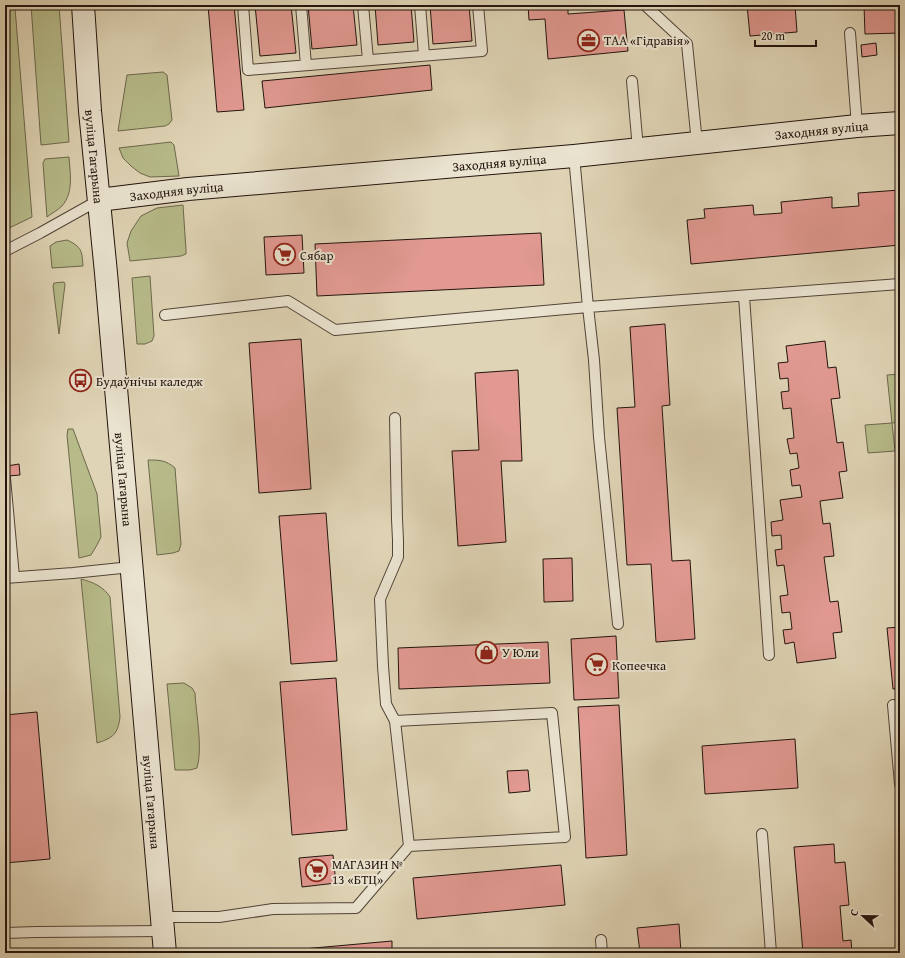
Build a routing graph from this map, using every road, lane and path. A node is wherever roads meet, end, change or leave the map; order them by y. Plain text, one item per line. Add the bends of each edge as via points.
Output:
1 (82, 5) edge
2 (243, 5) edge
3 (301, 5) edge
4 (363, 5) edge
5 (420, 5) edge
6 (478, 5) edge
7 (645, 5) edge
8 (850, 33) dead end
9 (424, 56) junction
10 (368, 60) junction
11 (306, 65) junction
12 (632, 81) dead end
13 (900, 123) edge
14 (856, 126) junction
15 (697, 143) junction
16 (638, 149) junction
17 (574, 156) junction
18 (99, 200) junction
19 (5, 251) edge
20 (900, 284) edge
21 (744, 296) junction
22 (588, 308) junction
23 (165, 315) dead end
24 (395, 418) dead end
25 (5, 478) edge
26 (131, 567) junction
27 (9, 577) edge
28 (618, 624) dead end
29 (768, 655) dead end
30 (893, 705) dead end
31 (395, 721) junction
32 (900, 784) edge
33 (762, 834) dead end
34 (409, 846) junction
35 (163, 924) junction
36 (5, 933) edge
37 (601, 940) dead end
38 (166, 953) edge
39 (602, 953) edge
40 (771, 953) edge

1 - 18 main road, вуліца Гагарына
2 - 11 lane via 248,70
3 - 11 lane
4 - 10 lane
5 - 9 lane
6 - 9 lane via 482,50
7 - 15 lane via 687,44
8 - 14 lane
9 - 10 lane
10 - 11 lane
12 - 16 lane
13 - 14 main road, Заходняя вуліца
14 - 15 main road, Заходняя вуліца
15 - 16 main road, Заходняя вуліца
16 - 17 main road, Заходняя вуліца
17 - 18 main road, Заходняя вуліца via 188,189
17 - 22 lane
18 - 19 lane
18 - 26 main road, вуліца Гагарына
20 - 21 lane
21 - 22 lane
21 - 29 lane
22 - 23 lane via 335,330 288,301
22 - 28 lane
24 - 31 lane via 398,557 380,599 386,704
25 - 27 lane
26 - 27 lane
26 - 35 main road, вуліца Гагарына
30 - 32 lane
31 - 34 lane
31 - 34 lane via 552,713 565,836
33 - 40 lane
34 - 35 lane via 356,908 273,909
35 - 36 lane
35 - 38 main road, вуліца Гагарына
37 - 39 lane

